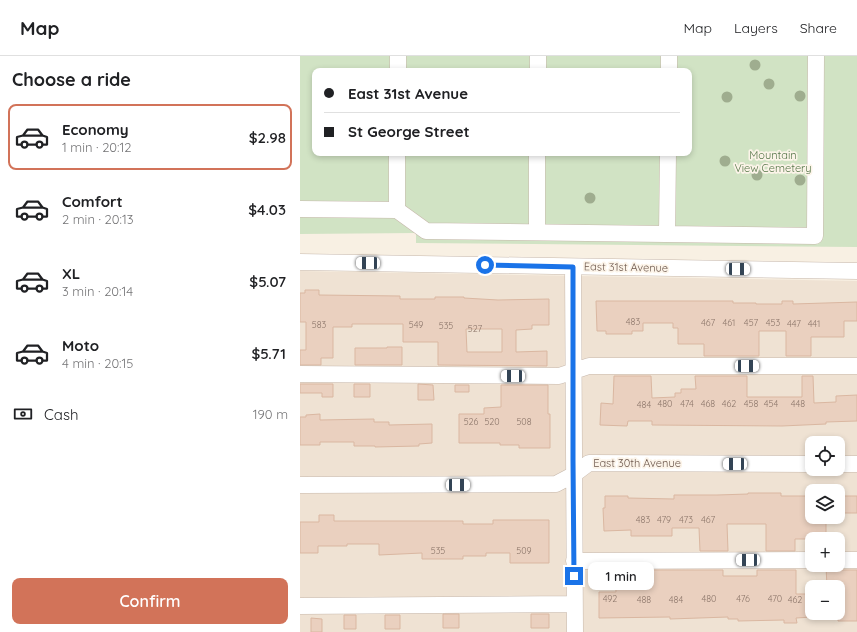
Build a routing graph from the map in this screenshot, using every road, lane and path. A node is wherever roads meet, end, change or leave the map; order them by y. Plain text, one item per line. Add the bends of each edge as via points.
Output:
1 (398, 56) edge
2 (538, 56) edge
3 (669, 56) edge
4 (816, 56) edge
5 (398, 68) edge
6 (538, 68) edge
7 (669, 68) edge
8 (397, 156) edge
9 (537, 156) edge
10 (668, 156) edge
11 (300, 209) edge
12 (397, 210) junction
13 (537, 232) junction
14 (667, 234) junction
15 (300, 262) edge
16 (573, 267) junction
17 (857, 271) edge
18 (857, 366) edge
19 (573, 371) junction
20 (300, 374) edge
21 (805, 464) edge
22 (845, 464) edge
23 (857, 464) edge
24 (573, 475) junction
25 (300, 486) edge
26 (805, 560) edge
27 (845, 560) edge
28 (857, 560) edge
29 (574, 561) junction
30 (574, 604) junction
31 (300, 606) edge
32 (574, 632) edge

1 - 5 street
2 - 6 street
3 - 7 street
4 - 14 street via 815,236
8 - 12 street
9 - 13 street
10 - 14 street
11 - 12 street
12 - 13 street via 426,231
13 - 14 street
15 - 16 street, East 31st Avenue
16 - 17 street, East 31st Avenue
16 - 19 street
18 - 19 street via 589,366
19 - 20 street via 559,376
19 - 24 street
21 - 24 street, East 30th Avenue via 589,463
22 - 23 street
24 - 25 street, East 30th Avenue via 556,484
24 - 29 street
26 - 29 street
27 - 28 street
29 - 30 street
30 - 31 street
30 - 32 street

